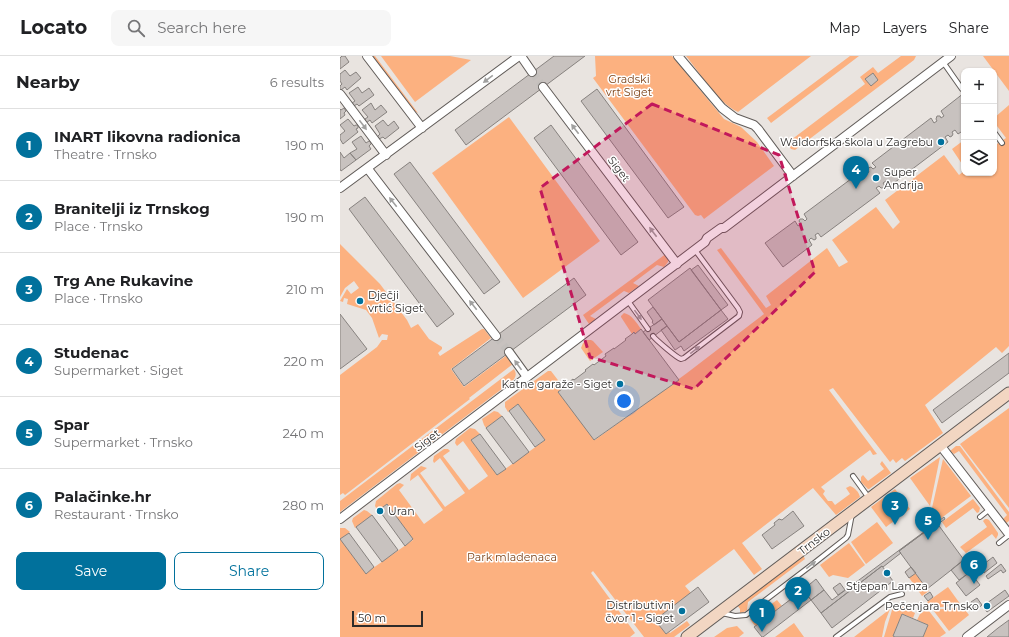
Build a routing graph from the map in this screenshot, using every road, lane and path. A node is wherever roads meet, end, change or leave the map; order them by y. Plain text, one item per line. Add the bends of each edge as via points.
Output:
1 (367, 56) edge
2 (520, 56) edge
3 (678, 56) edge
4 (951, 56) edge
5 (943, 62) junction
6 (532, 72) tunnel mouth
7 (543, 87) tunnel mouth
8 (961, 88) edge
9 (340, 94) edge
10 (422, 128) junction
11 (997, 136) edge
12 (1002, 143) dead end
13 (386, 155) junction
14 (368, 168) junction
15 (793, 176) junction
16 (341, 186) edge
17 (695, 250) junction
18 (677, 264) junction
19 (628, 301) junction
20 (648, 329) dead end
21 (496, 336) tunnel mouth
22 (653, 336) dead end
23 (509, 352) tunnel mouth
24 (527, 377) junction
25 (1009, 392) edge
26 (940, 445) junction
27 (852, 476) dead end
28 (869, 498) junction
29 (990, 509) junction
30 (853, 511) junction
31 (980, 517) dead end
32 (340, 519) edge
33 (1009, 535) edge
34 (999, 543) dead end
35 (902, 594) dead end
36 (1009, 605) edge
37 (720, 612) junction
38 (687, 637) edge
39 (836, 637) edge
40 (967, 637) edge

1 - 10 street
2 - 6 street
2 -> 10 street
3 - 15 street via 722,108 735,118 758,129
4 - 5 street, Siget
5 - 8 lane
5 - 15 street, Siget
18 -> 7 street, Siget
9 -> 13 street
10 - 13 street
11 - 12 lane
13 - 14 street
14 - 16 street
21 -> 14 street
15 - 17 street, Siget via 724,228 706,238
17 - 18 street, Siget
22 -> 17 lane via 681,359 739,316 738,308
18 - 19 street, Siget
19 -> 20 lane
19 - 24 street, Siget
24 -> 23 street
24 - 32 street, Siget
25 - 26 street, Trnsko
26 - 28 street, Trnsko
26 - 29 street
27 - 28 lane
28 - 30 street, Trnsko
29 - 31 lane
29 - 33 street
30 - 37 street, Trnsko
37 -> 30 lane via 735,616 746,615 848,535
33 - 34 lane
35 - 39 lane via 890,597
36 - 40 street
37 - 38 street, Trnsko

